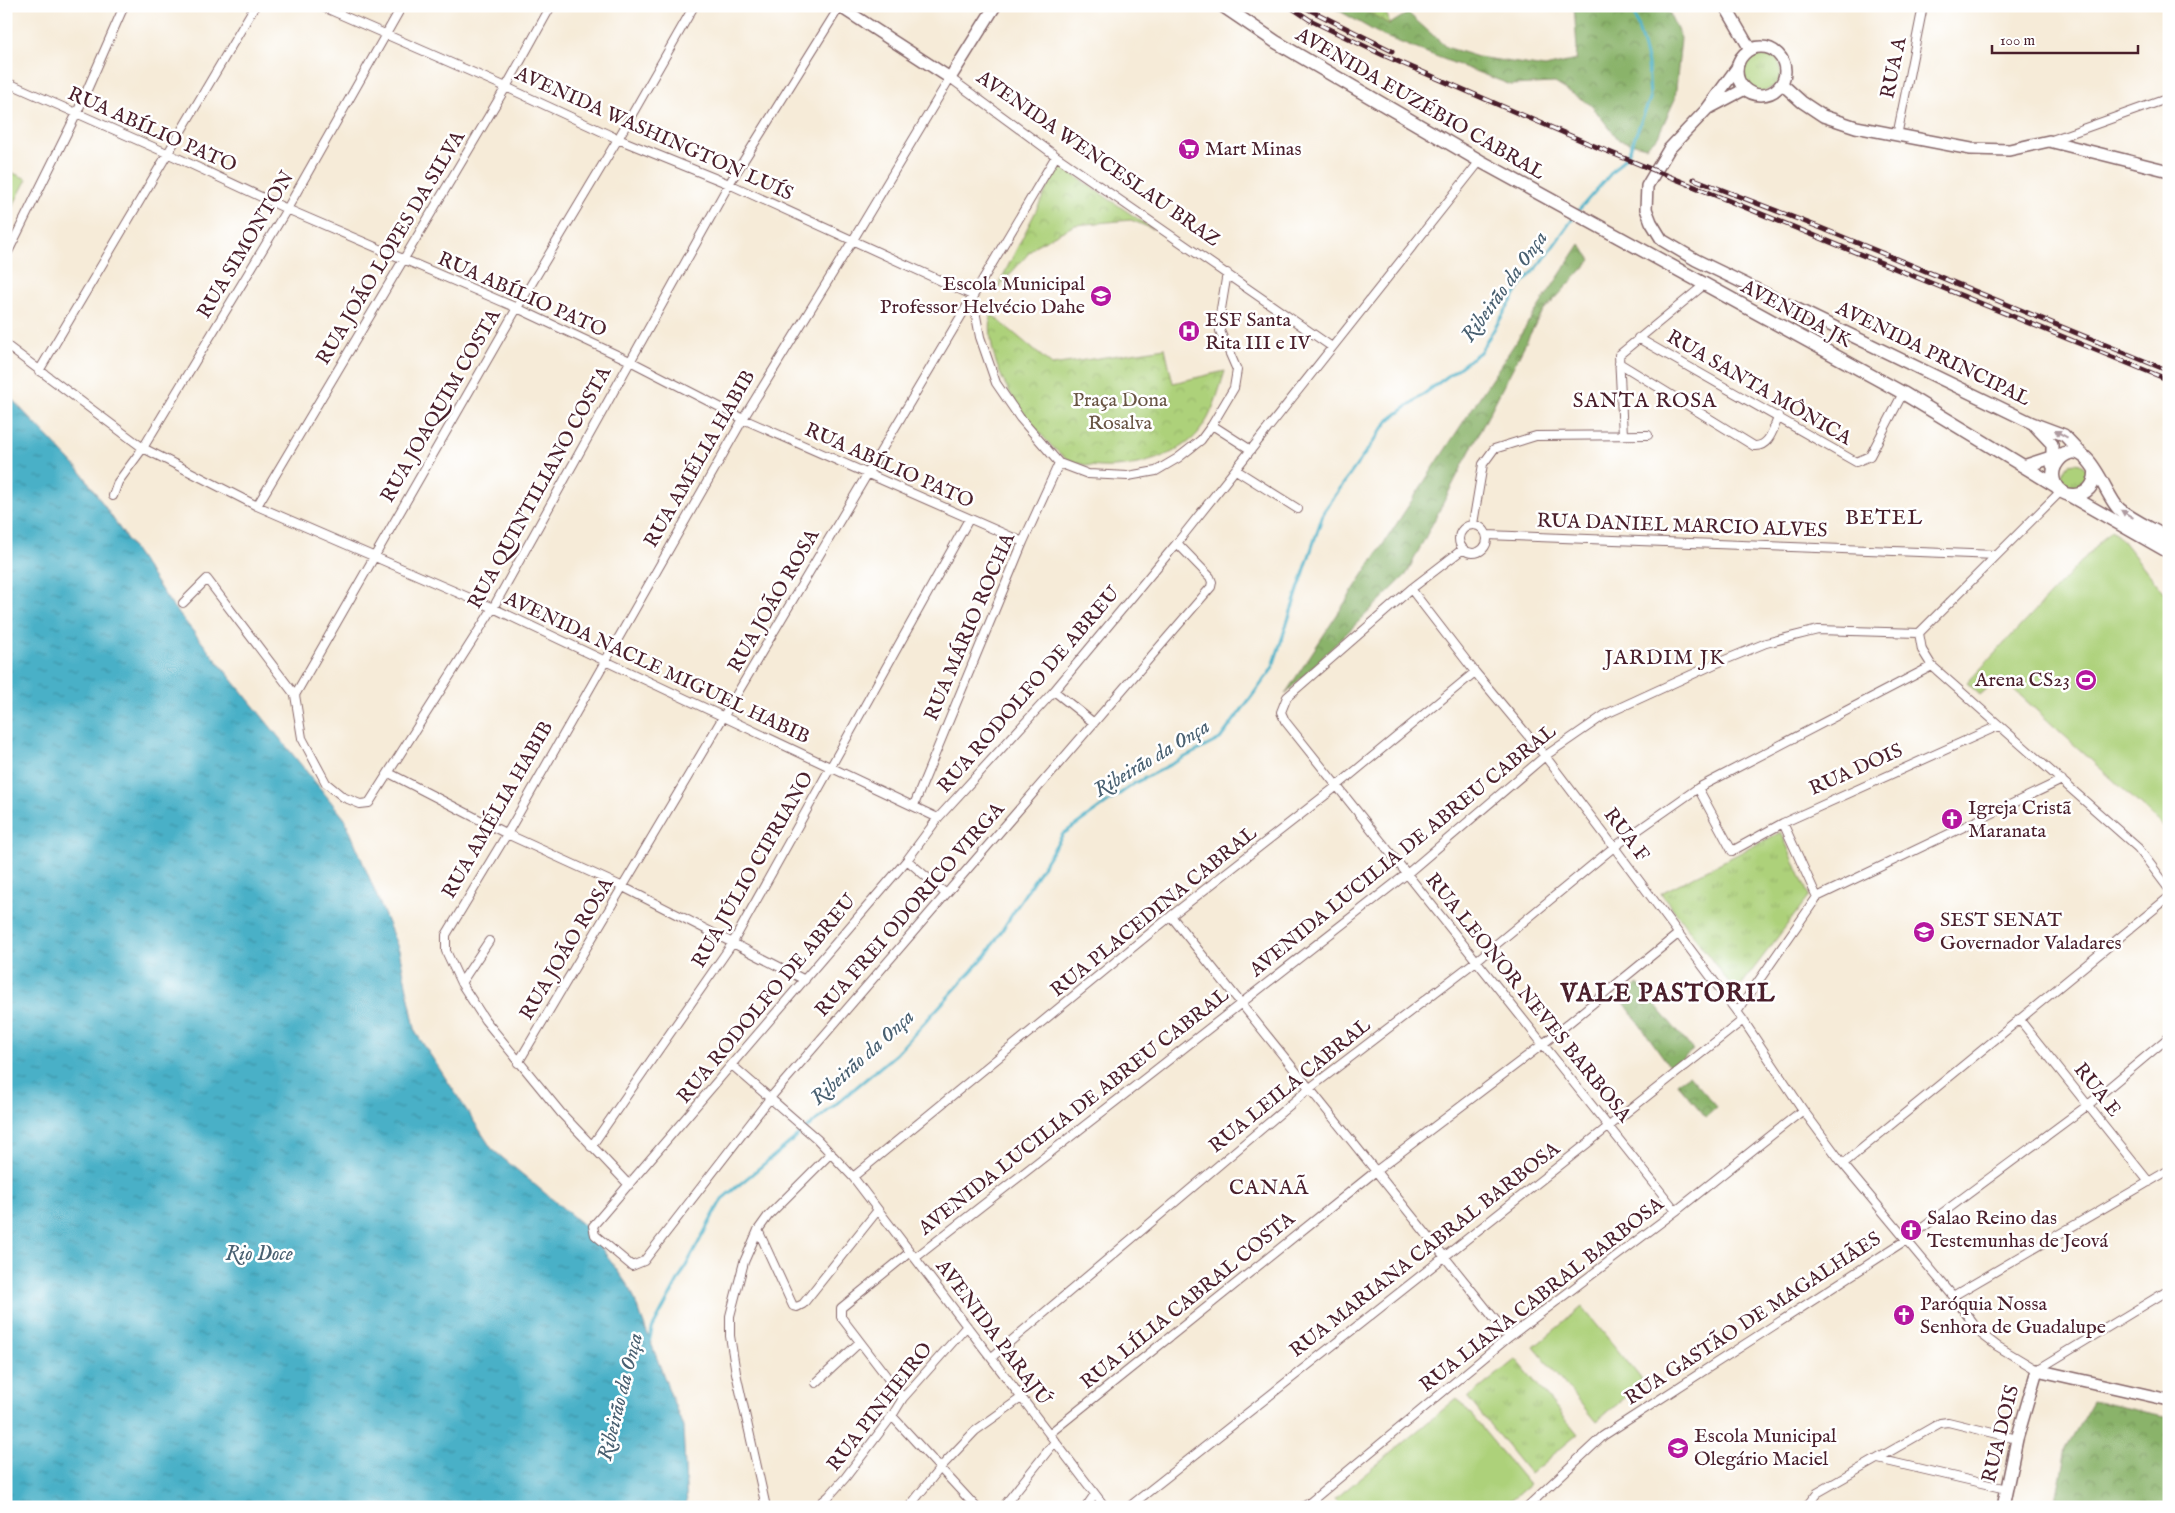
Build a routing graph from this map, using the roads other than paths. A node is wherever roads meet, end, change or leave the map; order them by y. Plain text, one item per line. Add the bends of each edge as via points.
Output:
1 (124, 6) edge
2 (254, 6) edge
3 (321, 6) edge
4 (402, 6) edge
5 (551, 6) edge
6 (694, 6) edge
7 (840, 6) edge
8 (995, 6) edge
9 (1223, 6) edge
10 (1725, 6) edge
11 (1923, 6) edge
12 (386, 34) junction
13 (1750, 49) junction
14 (1737, 68) junction
15 (950, 78) junction
16 (6, 82) edge
17 (1782, 84) junction
18 (506, 87) junction
19 (1745, 89) junction
20 (2169, 98) edge
21 (1707, 110) junction
22 (76, 115) junction
23 (1897, 136) junction
24 (618, 139) junction
25 (2049, 141) junction
26 (169, 154) junction
27 (1056, 156) junction
28 (1480, 161) junction
29 (2169, 171) edge
30 (730, 184) junction
31 (1548, 199) joint
32 (287, 209) junction
33 (854, 240) junction
34 (6, 256) edge
35 (402, 260) junction
36 (1227, 273) junction
37 (1704, 285) junction
38 (972, 295) junction
39 (516, 308) junction
40 (1638, 338) junction
41 (6, 345) edge
42 (1332, 347) junction
43 (630, 360) junction
44 (1619, 362) junction
45 (39, 371) junction
46 (1903, 393) junction
47 (1779, 416) junction
48 (743, 418) junction
49 (2032, 423) junction
50 (1212, 426) junction
51 (1623, 435) junction
52 (1648, 435) dead end
53 (143, 448) junction
54 (1251, 450) junction
55 (2077, 455) junction
56 (2053, 456) junction
57 (1059, 463) junction
58 (2025, 466) junction
59 (1236, 470) junction
60 (2095, 470) junction
61 (2053, 472) junction
62 (867, 475) junction
63 (2062, 491) junction
64 (113, 496) dead end
65 (258, 506) junction
66 (1298, 510) dead end
67 (969, 519) junction
68 (1473, 524) junction
69 (1487, 534) junction
70 (2169, 539) edge
71 (1022, 542) junction
72 (1177, 543) junction
73 (1463, 549) junction
74 (2169, 552) edge
75 (1996, 555) junction
76 (374, 557) junction
77 (1411, 589) junction
78 (183, 603) dead end
79 (492, 608) junction
80 (1919, 634) junction
81 (606, 661) junction
82 (1932, 666) junction
83 (1475, 672) junction
84 (1054, 691) junction
85 (295, 694) junction
86 (725, 717) junction
87 (1094, 723) junction
88 (1998, 726) junction
89 (1545, 756) junction
90 (831, 769) junction
91 (390, 773) junction
92 (2062, 780) junction
93 (1337, 786) junction
94 (1698, 788) junction
95 (914, 805) junction
96 (938, 818) junction
97 (1784, 823) junction
98 (507, 834) junction
99 (1614, 847) junction
100 (907, 860) junction
101 (1408, 873) junction
102 (623, 887) junction
103 (2169, 889) edge
104 (945, 893) junction
105 (1817, 897) junction
106 (2169, 897) edge
107 (1171, 916) junction
108 (1678, 934) junction
109 (489, 942) dead end
110 (732, 944) junction
111 (1476, 961) junction
112 (805, 980) junction
113 (461, 983) junction
114 (1239, 1003) junction
115 (1737, 1012) junction
116 (2019, 1019) junction
117 (1743, 1020) junction
118 (2169, 1037) edge
119 (1543, 1044) junction
120 (518, 1063) junction
121 (732, 1066) junction
122 (1310, 1088) junction
123 (771, 1097) junction
124 (2088, 1105) junction
125 (1803, 1110) junction
126 (1609, 1126) junction
127 (591, 1147) junction
128 (832, 1153) junction
129 (1843, 1164) junction
130 (2169, 1170) edge
131 (1376, 1171) junction
132 (853, 1178) junction
133 (2150, 1182) junction
134 (629, 1185) junction
135 (878, 1210) junction
136 (1676, 1211) junction
137 (593, 1230) joint
138 (758, 1230) junction
139 (1906, 1240) junction
140 (913, 1255) junction
141 (1443, 1256) junction
142 (2169, 1290) edge
143 (1953, 1296) junction
144 (968, 1326) junction
145 (1509, 1337) junction
146 (860, 1342) junction
147 (992, 1357) junction
148 (2037, 1370) junction
149 (816, 1383) dead end
150 (903, 1398) junction
151 (1021, 1398) junction
152 (2169, 1400) edge
153 (892, 1416) junction
154 (1049, 1434) junction
155 (2017, 1439) junction
156 (1054, 1443) junction
157 (1878, 1458) junction
158 (940, 1468) junction
159 (2007, 1489) junction
160 (1095, 1494) junction
161 (1306, 1506) edge
162 (766, 1507) edge
163 (816, 1507) edge
164 (909, 1507) edge
165 (976, 1507) edge
166 (1003, 1507) edge
167 (1086, 1507) edge
168 (1105, 1507) edge
169 (1129, 1507) edge
170 (1527, 1507) edge
171 (1806, 1507) edge
172 (2003, 1507) edge

1 - 22 street
2 - 26 street
3 - 12 street, AVENIDA WASHINGTON LUÍS
4 - 12 street, RUA SIMONTON
5 - 18 street, RUA JOÃO LOPES DA SILVA
6 - 24 street, RUA JOAQUIM COSTA
7 - 15 street, AVENIDA WENCESLAU BRAZ
7 - 30 street, RUA QUINTILIANO COSTA
8 - 15 street, RUA AMÉLIA HABIB
9 - 28 main road, AVENIDA EUZÉBIO CABRAL via 1276,42
10 - 13 street
11 - 23 street, RUA A
12 - 18 street, AVENIDA WASHINGTON LUÍS
12 - 32 street, RUA SIMONTON
13 - 14 street via 1739,60
13 - 17 street via 1765,47 1779,54 1786,69
14 - 19 street via 1740,83
14 - 21 street, AVENIDA PRINCIPAL
15 - 27 street, AVENIDA WENCESLAU BRAZ
15 - 33 street, RUA AMÉLIA HABIB
16 - 22 street, RUA ABÍLIO PATO
17 - 19 street via 1764,96
17 - 23 street via 1823,116
18 - 24 street, AVENIDA WASHINGTON LUÍS
18 - 35 street, RUA JOÃO LOPES DA SILVA
19 - 21 street, AVENIDA PRINCIPAL
20 - 25 street
21 - 49 street, AVENIDA PRINCIPAL via 1669,149 1647,186 1646,208 1650,222 1662,240 1696,260
22 - 26 street, RUA ABÍLIO PATO
22 - 34 street
23 - 25 street via 1971,149 2009,150
24 - 30 street, AVENIDA WASHINGTON LUÍS
24 - 39 street, RUA JOAQUIM COSTA
25 - 29 street
26 - 32 street, RUA ABÍLIO PATO
26 - 45 street
27 - 36 street, AVENIDA WENCESLAU BRAZ
27 - 38 street, RUA JOÃO ROSA
28 - 31 main road, AVENIDA EUZÉBIO CABRAL
28 - 42 street, RUA RODOLFO DE ABREU
30 - 33 street, AVENIDA WASHINGTON LUÍS
30 - 43 street, RUA QUINTILIANO COSTA
31 - 37 main road, AVENIDA JK
32 - 35 street, RUA ABÍLIO PATO
32 - 53 street, RUA SIMONTON
33 - 38 street, AVENIDA WASHINGTON LUÍS
33 - 48 street, RUA AMÉLIA HABIB
35 - 39 street, RUA ABÍLIO PATO
35 - 65 street, RUA JOÃO LOPES DA SILVA
36 - 42 street, AVENIDA WENCESLAU BRAZ
36 - 50 street via 1220,331 1237,370 1234,388
37 - 40 street
37 - 46 main road, AVENIDA JK
38 - 57 street via 980,337 996,383 1020,418
38 - 62 street, RUA JOÃO ROSA
39 - 43 street, RUA ABÍLIO PATO
39 - 76 street, RUA JOAQUIM COSTA
40 - 44 street via 1619,355
40 - 47 street, RUA SANTA MÔNICA
41 - 45 street, AVENIDA NACLE MIGUEL HABIB
42 - 54 street, RUA RODOLFO DE ABREU
43 - 48 street, RUA ABÍLIO PATO
43 - 79 street, RUA QUINTILIANO COSTA
44 - 47 street via 1754,446 1766,442
44 - 51 street
45 - 53 street, AVENIDA NACLE MIGUEL HABIB
46 - 47 street, RUA SANTA MÔNICA via 1870,456 1856,462
46 - 58 main road, AVENIDA JK
48 - 62 street, RUA ABÍLIO PATO
48 - 81 street, RUA AMÉLIA HABIB
55 -> 49 street, AVENIDA PRINCIPAL via 2064,435
49 - 56 street, AVENIDA PRINCIPAL via 2050,441
50 - 54 street
50 - 57 street via 1201,440 1156,471 1128,476 1088,474
51 - 52 street
51 - 68 street via 1536,436 1494,449 1483,464
53 - 64 street, RUA SIMONTON via 118,482
53 - 65 street, AVENIDA NACLE MIGUEL HABIB
54 - 59 street, RUA RODOLFO DE ABREU
55 - 56 main road via 2061,453
55 - 60 main road via 2092,464
55 - 61 main road via 2059,460
56 - 58 main road
56 - 61 street, AVENIDA PRINCIPAL
57 - 71 street, RUA MÁRIO ROCHA
58 - 63 main road, AVENIDA JK
59 - 66 street
59 - 72 street, RUA RODOLFO DE ABREU
60 - 63 main road via 2093,484 2087,491 2079,495
70 -> 60 main road via 2119,509
61 - 63 main road
62 - 67 street, RUA ABÍLIO PATO
62 - 86 street, RUA JOÃO ROSA
63 - 74 main road, AVENIDA JK
63 - 75 street
65 - 76 street, AVENIDA NACLE MIGUEL HABIB
67 - 71 street, RUA ABÍLIO PATO
67 - 90 street, RUA JÚLIO CIPRIANO
68 - 69 street via 1482,527
68 - 73 street via 1464,527 1459,535
69 - 73 street via 1481,551 1471,553
69 - 75 street, RUA DANIEL MARCIO ALVES
71 - 95 street, RUA MÁRIO ROCHA
72 - 84 street, RUA RODOLFO DE ABREU
72 - 87 street, RUA FREI ODORICO VIRGA via 1212,582 1211,587
73 - 77 street
75 - 80 street
76 - 79 street, AVENIDA NACLE MIGUEL HABIB
76 - 85 street, RUA JOAQUIM COSTA
77 - 83 street, RUA F
77 - 93 street, RUA LEONOR NEVES BARBOSA via 1287,697 1283,704 1281,712 1285,722
78 - 85 street via 207,580
79 - 81 street, AVENIDA NACLE MIGUEL HABIB
79 - 91 street, RUA QUINTILIANO COSTA
80 - 82 street via 1922,650
80 - 89 street, AVENIDA LUCILIA DE ABREU CABRAL via 1818,630 1766,643 1606,714
81 - 86 street, AVENIDA NACLE MIGUEL HABIB
81 - 98 street, RUA AMÉLIA HABIB
82 - 88 street
82 - 94 street, RUA LEILA CABRAL
83 - 89 street, RUA F
83 - 93 street, RUA PLACEDINA CABRAL
84 - 87 street
84 - 96 street, RUA RODOLFO DE ABREU
85 - 91 street, RUA QUINTILIANO COSTA via 302,738 326,783 343,798 360,804 369,803
86 - 90 street, AVENIDA NACLE MIGUEL HABIB
86 - 102 street, RUA JOÃO ROSA
87 - 104 street, RUA FREI ODORICO VIRGA
88 - 92 street
88 - 97 street, RUA DOIS
89 - 99 street, RUA F
89 - 101 street, AVENIDA LUCILIA DE ABREU CABRAL
90 - 95 street, AVENIDA NACLE MIGUEL HABIB
90 - 110 street, RUA JÚLIO CIPRIANO
91 - 98 street
92 - 103 street via 2138,848
92 - 105 street
93 - 101 street, RUA LEONOR NEVES BARBOSA
93 - 107 street, RUA PLACEDINA CABRAL
94 - 97 street, RUA DOIS via 1732,851
94 - 99 street, RUA LEILA CABRAL
95 - 96 street, AVENIDA NACLE MIGUEL HABIB
96 - 100 street, RUA RODOLFO DE ABREU
97 - 105 street
98 - 102 street
98 - 113 street, RUA AMÉLIA HABIB via 446,935 446,951
99 - 108 street, RUA F
99 - 111 street, RUA LEILA CABRAL
100 - 104 street
100 - 112 street, RUA RODOLFO DE ABREU
101 - 111 street, RUA LEONOR NEVES BARBOSA
101 - 114 street, AVENIDA LUCILIA DE ABREU CABRAL
102 - 110 street
102 - 120 street, RUA JOÃO ROSA
104 - 123 street, RUA FREI ODORICO VIRGA
105 - 115 street
106 - 116 street
107 - 114 street
107 - 132 street, RUA PLACEDINA CABRAL
108 - 115 street, RUA F
108 - 119 street, RUA LÍLIA CABRAL COSTA
109 - 113 street
110 - 112 street
110 - 127 street, RUA JÚLIO CIPRIANO
111 - 119 street, RUA LEONOR NEVES BARBOSA
111 - 122 street, RUA LEILA CABRAL
112 - 121 street, RUA RODOLFO DE ABREU
113 - 120 street
114 - 122 street
114 - 140 street, AVENIDA LUCILIA DE ABREU CABRAL
115 - 117 street, RUA F
116 - 124 street, RUA E
116 - 129 street
117 - 125 street, RUA F
117 - 126 street, RUA MARIANA CABRAL BARBOSA
118 - 124 street, RUA GASTÃO DE MAGALHÃES
119 - 126 street, RUA LEONOR NEVES BARBOSA
119 - 131 street, RUA LÍLIA CABRAL COSTA
120 - 127 street
121 - 123 street, AVENIDA PARAJÚ
121 - 134 street, RUA RODOLFO DE ABREU
122 - 131 street
122 - 147 street, RUA LEILA CABRAL
123 - 128 street, AVENIDA PARAJÚ
123 - 137 street, RUA FREI ODORICO VIRGA via 644,1262 632,1266
124 - 133 street, RUA E
124 - 139 street, RUA GASTÃO DE MAGALHÃES
125 - 129 street, RUA F
125 - 136 street, RUA LIANA CABRAL BARBOSA
126 - 136 street, RUA LEONOR NEVES BARBOSA
126 - 141 street, RUA MARIANA CABRAL BARBOSA
127 - 134 street
128 - 132 street, AVENIDA PARAJÚ
128 - 138 street
129 - 139 street, RUA F
130 - 133 street
131 - 141 street
131 - 154 street, RUA LÍLIA CABRAL COSTA
132 - 135 street, AVENIDA PARAJÚ
133 - 143 street
134 - 137 street, RUA RODOLFO DE ABREU
135 - 138 street via 803,1304 797,1307 792,1306
135 - 140 street, AVENIDA PARAJÚ
136 - 145 street, RUA LIANA CABRAL BARBOSA
138 - 162 street via 744,1262 730,1316 730,1336
139 - 143 street, RUA F
139 - 170 street, RUA GASTÃO DE MAGALHÃES via 1603,1436
140 - 144 street, AVENIDA PARAJÚ
140 - 146 street, AVENIDA LUCILIA DE ABREU CABRAL via 841,1308 841,1317
141 - 145 street
141 - 169 street, RUA MARIANA CABRAL BARBOSA
142 - 148 street
143 - 148 street, RUA F via 1980,1333
144 - 147 street, AVENIDA PARAJÚ
144 - 150 street, RUA PINHEIRO
145 - 161 street, RUA LIANA CABRAL BARBOSA
146 - 149 street
146 - 150 street
147 - 151 street, AVENIDA PARAJÚ
148 - 152 street
148 - 155 street, RUA DOIS
150 - 153 street, RUA PINHEIRO
151 - 154 street, AVENIDA PARAJÚ
151 - 158 street via 975,1431
153 - 158 street
153 - 163 street, RUA PINHEIRO via 840,1484
154 - 156 street, AVENIDA PARAJÚ
155 - 157 street via 1948,1422 1940,1423
155 - 159 street, RUA DOIS
156 - 160 street, AVENIDA PARAJÚ
156 - 166 street
157 - 159 street
157 - 171 street via 1817,1492
158 - 164 street
158 - 165 street
159 - 172 street, RUA DOIS
160 - 167 street
160 - 168 street, AVENIDA PARAJÚ

